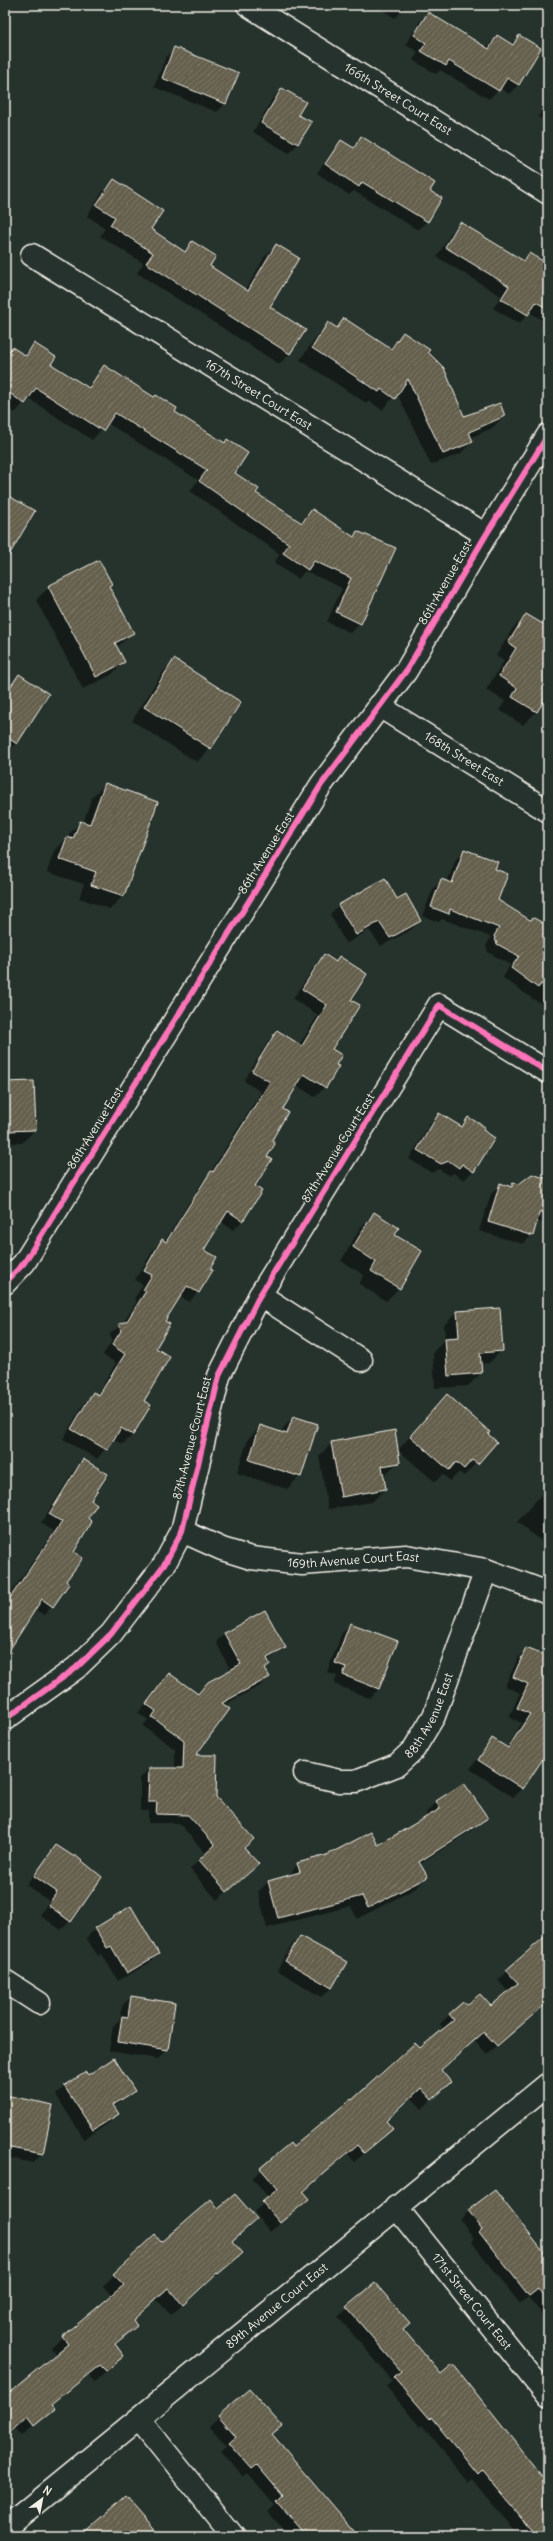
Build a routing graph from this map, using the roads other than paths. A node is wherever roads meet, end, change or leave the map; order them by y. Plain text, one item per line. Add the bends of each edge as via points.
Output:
1 (248, 5) edge
2 (548, 193) edge
3 (32, 255) dead end
4 (548, 435) edge
5 (486, 534) junction
6 (379, 706) junction
7 (548, 812) edge
8 (548, 1072) edge
9 (5, 1283) edge
10 (260, 1295) junction
11 (361, 1360) dead end
12 (182, 1531) junction
13 (486, 1570) junction
14 (548, 1593) edge
15 (5, 1719) edge
16 (305, 1773) dead end
17 (5, 1981) edge
18 (39, 2003) dead end
19 (548, 2084) edge
20 (396, 2207) junction
21 (548, 2397) edge
22 (139, 2418) junction
23 (5, 2528) edge
24 (233, 2536) edge

1 - 2 street, 166th Street Court East
3 - 5 street, 167th Street Court East
4 - 5 street, 86th Avenue East
5 - 6 street, 86th Avenue East via 406,670
6 - 7 street, 168th Street East
6 - 9 street, 86th Avenue East via 321,785 24,1263
8 - 10 street, 87th Avenue Court East via 439,1005
10 - 11 street
10 - 12 street, 87th Avenue Court East via 219,1376
12 - 13 street, 169th Avenue Court East via 222,1549 252,1558 302,1564 406,1556
12 - 15 street, 87th Avenue Court East via 164,1565 111,1634 76,1668
13 - 14 street, 169th Avenue Court East
13 - 16 street, 88th Avenue East via 434,1716 414,1749 397,1765 356,1781 339,1781
17 - 18 street
19 - 20 street, 89th Avenue Court East
20 - 21 street, 171st Street Court East
20 - 22 street, 89th Avenue Court East
22 - 23 street, 89th Avenue Court East
22 - 24 street

